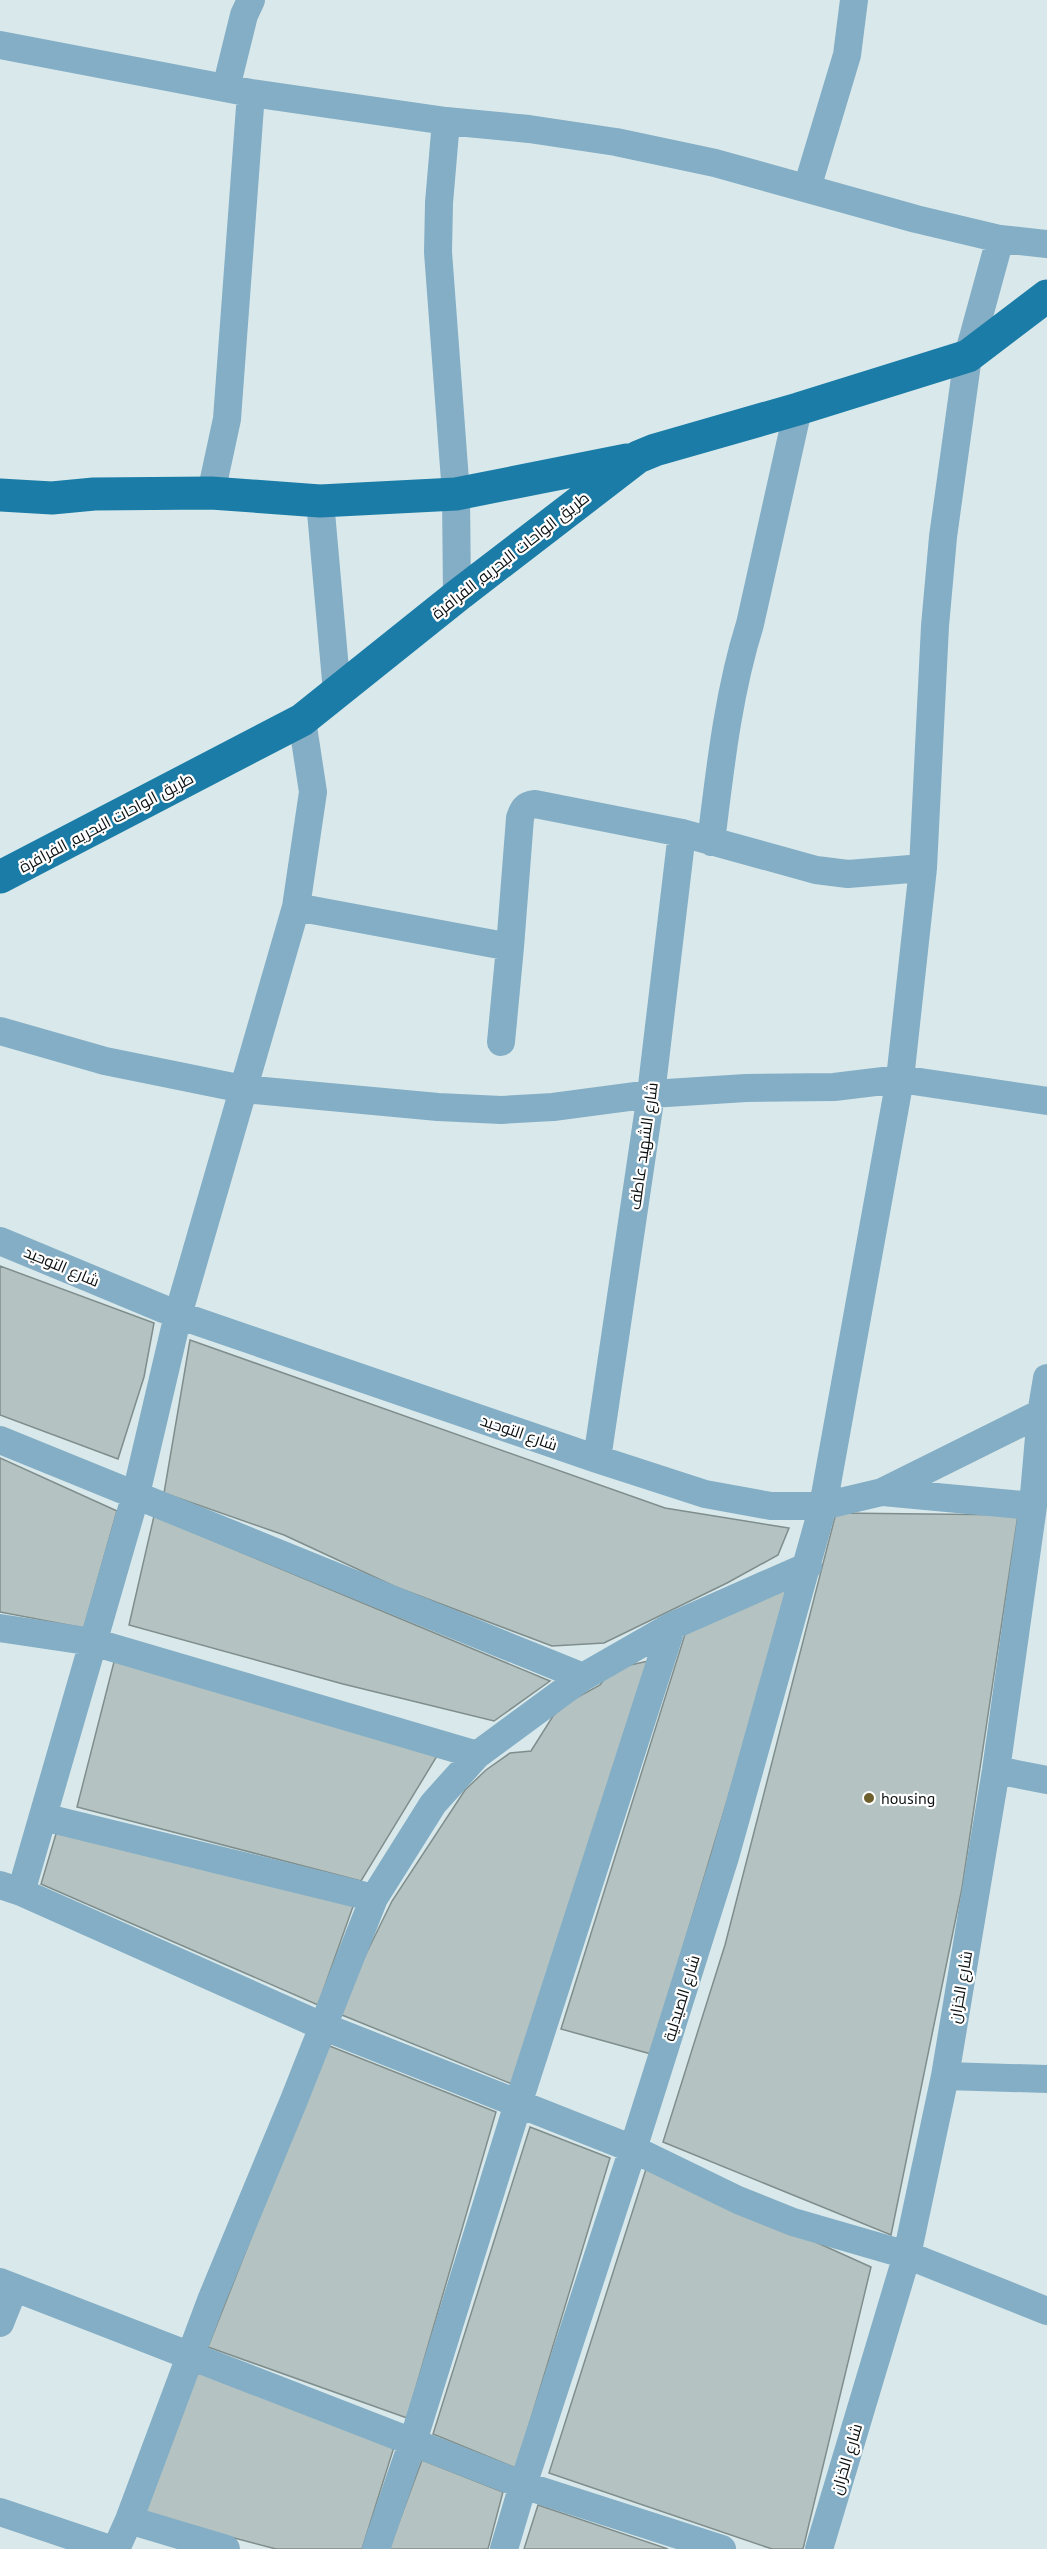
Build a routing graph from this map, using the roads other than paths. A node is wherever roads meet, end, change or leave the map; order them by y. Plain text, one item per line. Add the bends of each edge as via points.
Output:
1 (251, 0) edge
2 (854, 0) edge
3 (0, 45) edge
4 (238, 91) junction
5 (446, 121) junction
6 (807, 188) junction
7 (1000, 239) junction
8 (1047, 244) edge
9 (1047, 296) edge
10 (968, 356) junction
11 (798, 409) junction
12 (638, 458) junction
13 (211, 493) junction
14 (456, 494) junction
15 (0, 495) edge
16 (320, 501) junction
17 (457, 596) junction
18 (337, 692) junction
19 (302, 720) junction
20 (682, 833) junction
21 (711, 842) junction
22 (923, 868) junction
23 (0, 877) edge
24 (296, 907) junction
25 (510, 947) junction
26 (0, 1031) edge
27 (501, 1042) dead end
28 (900, 1079) junction
29 (243, 1089) junction
30 (651, 1094) junction
31 (1047, 1101) edge
32 (0, 1241) edge
33 (178, 1315) junction
34 (1047, 1378) edge
35 (1044, 1412) edge
36 (0, 1440) edge
37 (597, 1459) junction
38 (882, 1492) junction
39 (135, 1494) junction
40 (823, 1506) junction
41 (1033, 1506) junction
42 (808, 1566) junction
43 (672, 1626) junction
44 (0, 1628) edge
45 (93, 1642) junction
46 (583, 1677) junction
47 (477, 1755) junction
48 (996, 1770) junction
49 (1047, 1780) edge
50 (43, 1817) junction
51 (11, 1889) edge
52 (374, 1898) junction
53 (322, 2026) junction
54 (945, 2076) junction
55 (1047, 2079) edge
56 (518, 2104) junction
57 (633, 2149) junction
58 (907, 2255) junction
59 (7, 2285) edge
60 (1047, 2311) edge
61 (0, 2323) edge
62 (189, 2356) junction
63 (413, 2441) junction
64 (523, 2485) junction
65 (0, 2512) edge
66 (129, 2520) junction
67 (110, 2549) edge
68 (116, 2549) edge
69 (226, 2549) edge
70 (376, 2549) edge
71 (504, 2549) edge
72 (722, 2549) edge
73 (819, 2549) edge

1 - 4 street via 244,15
2 - 6 street via 847,55
3 - 4 street
4 - 5 street
4 - 13 street via 227,419
5 - 6 street via 616,142
5 - 14 street via 438,252
6 - 7 street
7 - 8 street
7 - 10 street, شارع الصيدلية
9 - 10 main road, طريق الواحات البحريه, الفرافرة
10 - 11 main road, طريق الواحات البحريه, الفرافرة
10 - 22 street, شارع الصيدلية via 935,626
11 - 12 main road, طريق الواحات البحريه, الفرافرة
11 - 21 street via 740,655
12 - 14 main road
12 - 17 main road, طريق الواحات البحريه, الفرافرة
13 - 15 main road via 52,498
13 - 16 main road
14 - 16 main road
14 - 17 street
16 - 18 street
17 - 18 main road, طريق الواحات البحريه, الفرافرة
18 - 19 main road, طريق الواحات البحريه, الفرافرة
19 - 23 main road, طريق الواحات البحريه, الفرافرة
19 - 24 street via 313,792
20 - 21 street
20 - 25 street via 528,805 520,818
20 - 30 street, شارع الشهيد عاطف
21 - 22 street via 816,870 848,874
22 - 28 street, شارع الصيدلية
24 - 25 street
24 - 29 street
25 - 27 street
26 - 29 street via 105,1062
28 - 30 street via 834,1087
28 - 31 street
28 - 40 street, شارع الصيدلية
29 - 30 street via 501,1110
29 - 33 street
30 - 37 street, شارع الشهيد عاطف
32 - 33 street, شارع التوحيد
33 - 37 street, شارع التوحيد
33 - 39 street
34 - 35 street, شارع الخزان
35 - 38 street, شارع التوحيد
35 - 41 street, شارع الخزان
36 - 39 street
37 - 40 street, شارع التوحيد via 705,1494 771,1506
38 - 40 street, شارع التوحيد
38 - 41 street
39 - 45 street
39 - 46 street
40 - 42 street, شارع الصيدلية
41 - 48 street, شارع الخزان
42 - 43 street
42 - 57 street, شارع الصيدلية via 725,1857
43 - 46 street
43 - 56 street
44 - 45 street
45 - 47 street
45 - 50 street
46 - 47 street
47 - 52 street via 433,1804
48 - 49 street
48 - 54 street, شارع الخزان
50 - 51 street
50 - 52 street
51 - 53 street
52 - 53 street
53 - 56 street
53 - 62 street
54 - 55 street
54 - 58 street, شارع الخزان
56 - 57 street
56 - 63 street
57 - 58 street via 738,2200 794,2222
57 - 64 street, شارع الصيدلية
58 - 60 street
58 - 73 street, شارع الخزان
59 - 61 street
59 - 62 street
62 - 63 street
62 - 66 street
63 - 64 street
63 - 70 street
64 - 71 street, شارع الصيدلية
64 - 72 street
65 - 67 street
66 - 68 street
66 - 69 street

